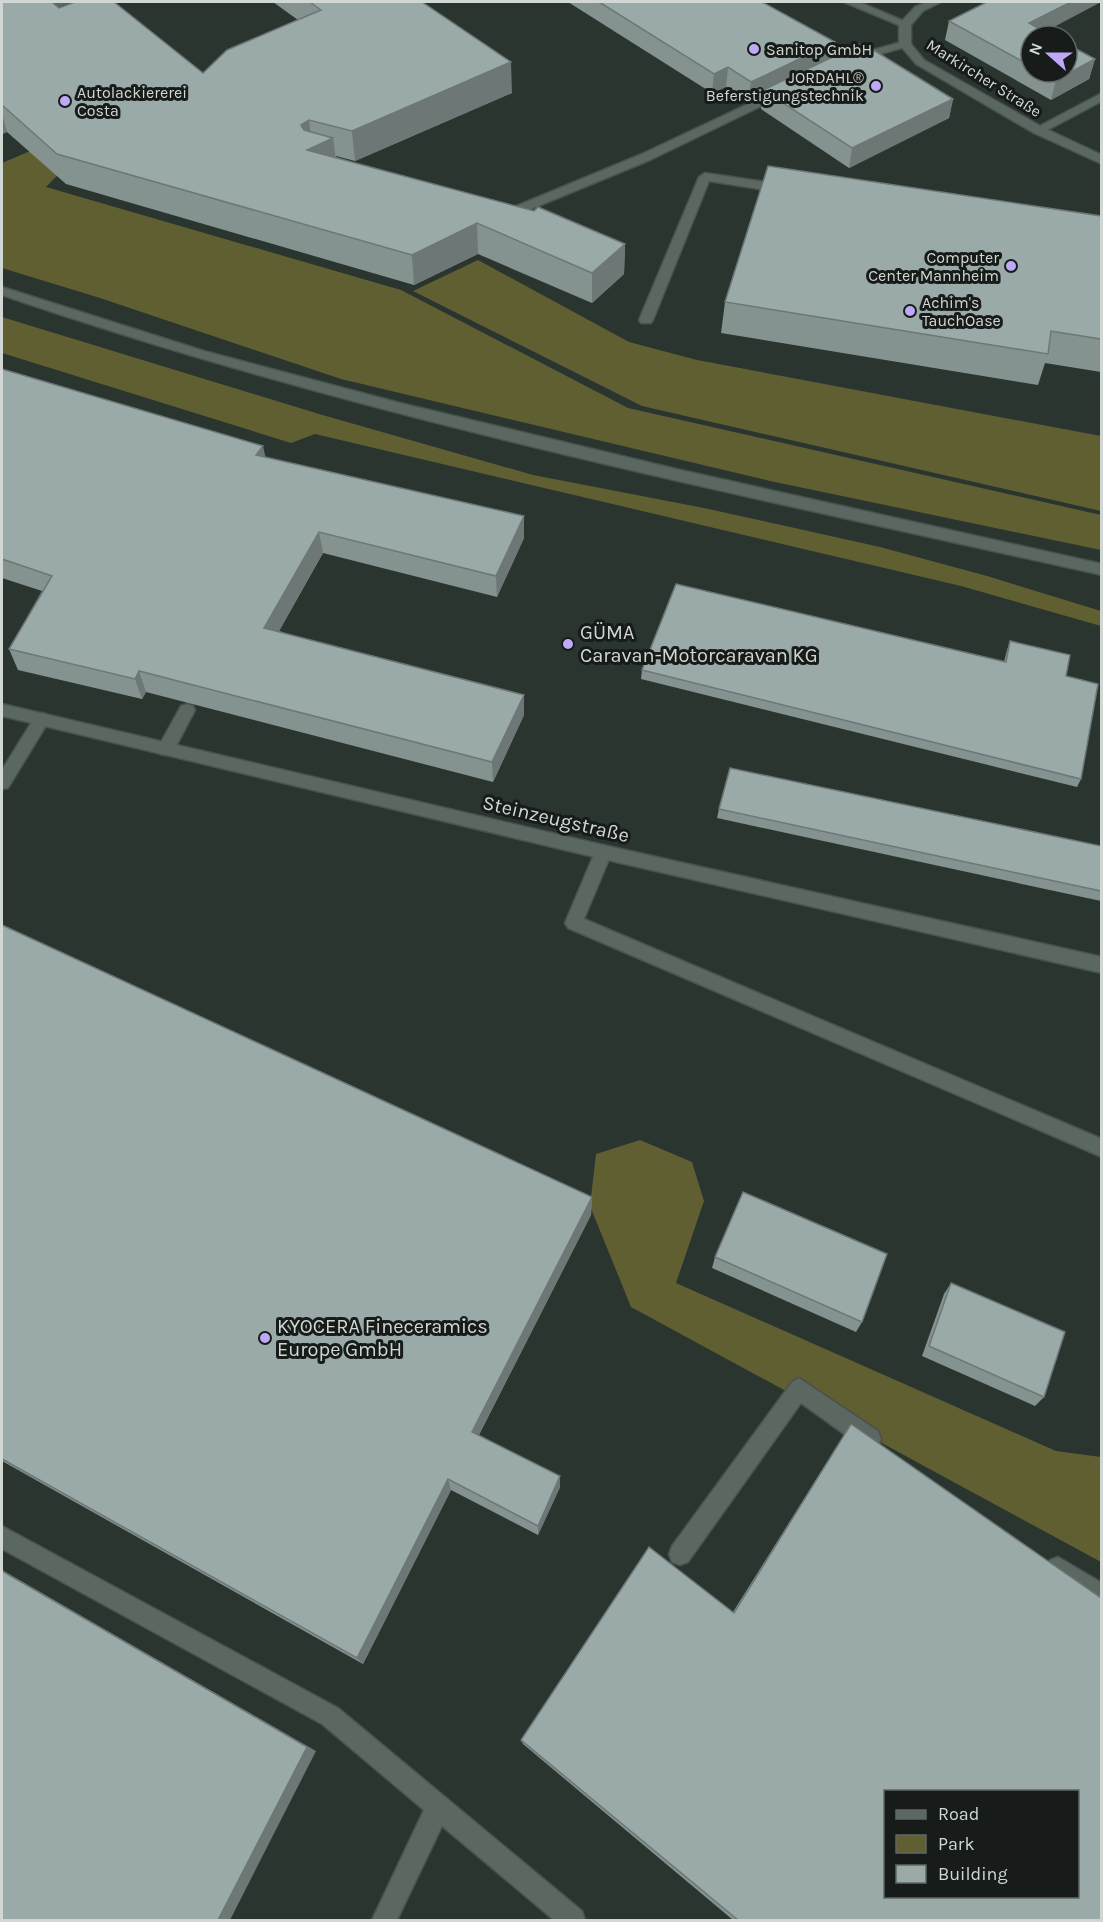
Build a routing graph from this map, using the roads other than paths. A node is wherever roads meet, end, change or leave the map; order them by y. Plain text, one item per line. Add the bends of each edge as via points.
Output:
1 (65, 2) edge
2 (850, 2) edge
3 (935, 2) edge
4 (905, 24) junction
5 (2, 27) edge
6 (905, 44) junction
7 (839, 62) edge
8 (794, 87) edge
9 (1101, 96) edge
10 (1038, 130) junction
11 (1101, 160) edge
12 (798, 191) edge
13 (493, 205) edge
14 (2, 291) edge
15 (646, 320) dead end
16 (1101, 570) edge
17 (2, 710) edge
18 (187, 710) edge
19 (42, 719) junction
20 (166, 749) junction
21 (2, 783) edge
22 (603, 852) junction
23 (1101, 965) edge
24 (1101, 1148) edge
25 (886, 1450) edge
26 (2, 1537) edge
27 (680, 1554) dead end
28 (1042, 1558) edge
29 (1101, 1597) edge
30 (438, 1807) junction
31 (384, 1920) edge
32 (573, 1920) edge

1 - 5 street
2 - 4 street
3 - 4 street, Markircher Straße via 919,9
4 - 6 street, Markircher Straße
6 - 7 street
6 - 10 street, Markircher Straße via 920,62
8 - 13 street via 646,157 515,211
9 - 10 street
10 - 11 street, Markircher Straße
12 - 15 street via 705,177
14 - 16 street via 57,311 355,398 750,493
17 - 19 street, Steinzeugstraße
18 - 20 street
19 - 20 street, Steinzeugstraße
19 - 21 street
20 - 22 street, Steinzeugstraße
22 - 23 street, Steinzeugstraße
22 - 24 street via 574,923
25 - 27 street via 798,1389
26 - 30 street via 330,1716
28 - 29 street
30 - 31 street
30 - 32 street

